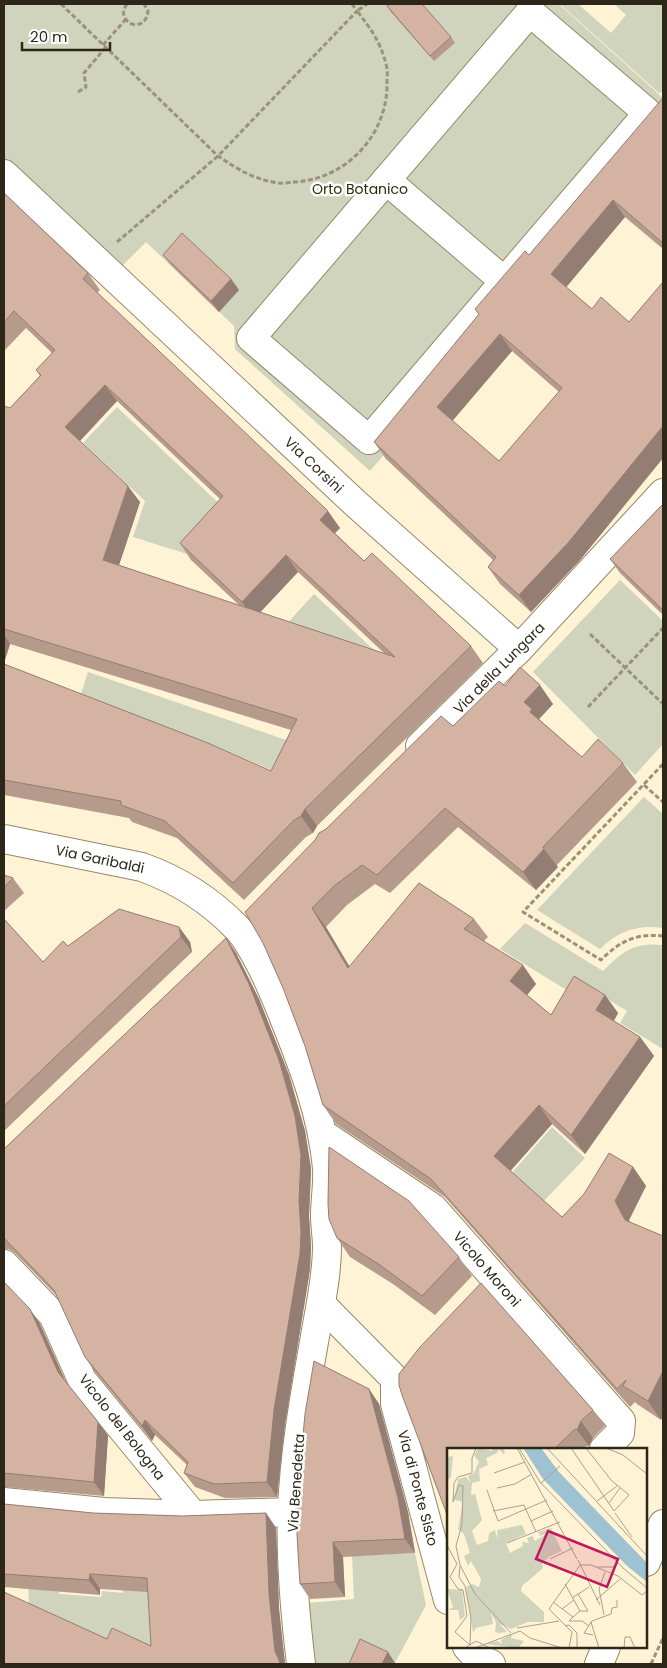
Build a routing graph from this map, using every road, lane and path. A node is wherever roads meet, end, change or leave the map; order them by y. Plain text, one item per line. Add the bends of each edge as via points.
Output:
1 (61, 4) edge
2 (127, 4) edge
3 (144, 4) edge
4 (352, 4) edge
5 (367, 4) edge
6 (357, 11) junction
7 (126, 19) junction
8 (104, 46) junction
9 (78, 92) dead end
10 (218, 156) junction
11 (4, 174) edge
12 (386, 180) junction
13 (114, 276) junction
14 (504, 281) junction
15 (663, 492) edge
16 (663, 628) edge
17 (590, 634) dead end
18 (519, 649) junction
19 (626, 668) junction
20 (663, 704) edge
21 (588, 707) dead end
22 (406, 760) edge
23 (663, 764) edge
24 (644, 785) junction
25 (663, 802) edge
26 (4, 839) edge
27 (258, 909) edge
28 (238, 929) junction
29 (663, 936) edge
30 (217, 950) edge
31 (323, 1134) junction
32 (4, 1264) edge
33 (494, 1276) junction
34 (474, 1297) edge
35 (321, 1304) junction
36 (415, 1358) edge
37 (395, 1391) junction
38 (612, 1441) edge
39 (4, 1502) edge
40 (292, 1512) junction
41 (193, 1515) junction
42 (663, 1524) edge
43 (647, 1560) edge
44 (447, 1596) edge
45 (663, 1638) edge
46 (468, 1648) edge
47 (606, 1648) edge
48 (301, 1664) edge
49 (491, 1664) edge
50 (598, 1664) edge
51 (651, 1664) edge

1 - 8 path
2 - 7 path via 123,11
3 - 7 path via 148,16 143,22 135,25
4 - 6 path
5 - 6 path
6 - 10 path
6 - 10 path via 376,36 387,66 387,97 378,127 360,153 335,172 305,182 274,183 244,174
7 - 8 path
8 - 9 path via 84,73 86,87
8 - 10 path
10 - 13 path via 107,250
11 - 13 street, Via Corsini
12 - 14 street
12 - 14 street via 251,338 368,440
12 - 14 street via 530,12 560,37 648,113
13 - 18 street, Via Corsini via 355,504
15 - 18 street, Via della Lungara
16 - 19 path
17 - 19 path
18 - 22 street, Via della Lungara
19 - 20 path
19 - 21 path
23 - 24 path
24 - 25 path
24 - 29 path via 523,912 601,960 615,946 632,938
26 - 28 street, Via Garibaldi via 127,863 156,872 190,890
27 - 28 street
28 - 30 street
28 - 31 street, Via Garibaldi via 275,996 310,1086
31 - 33 street, Vicolo Moroni via 433,1208
31 - 35 street, Via Benedetta via 327,1170 327,1247
32 - 41 street, Vicolo del Bologna via 53,1315 82,1380
33 - 34 street
33 - 38 street, Vicolo Moroni via 621,1421
35 - 37 street
35 - 40 street, Via Benedetta via 300,1421
36 - 37 street
37 - 44 street, Via di Ponte Sisto
39 - 41 street via 104,1512
40 - 41 street
40 - 48 street, Via Benedetta via 294,1607
42 - 43 street
45 - 51 path
46 - 49 street via 476,1657
47 - 50 street

